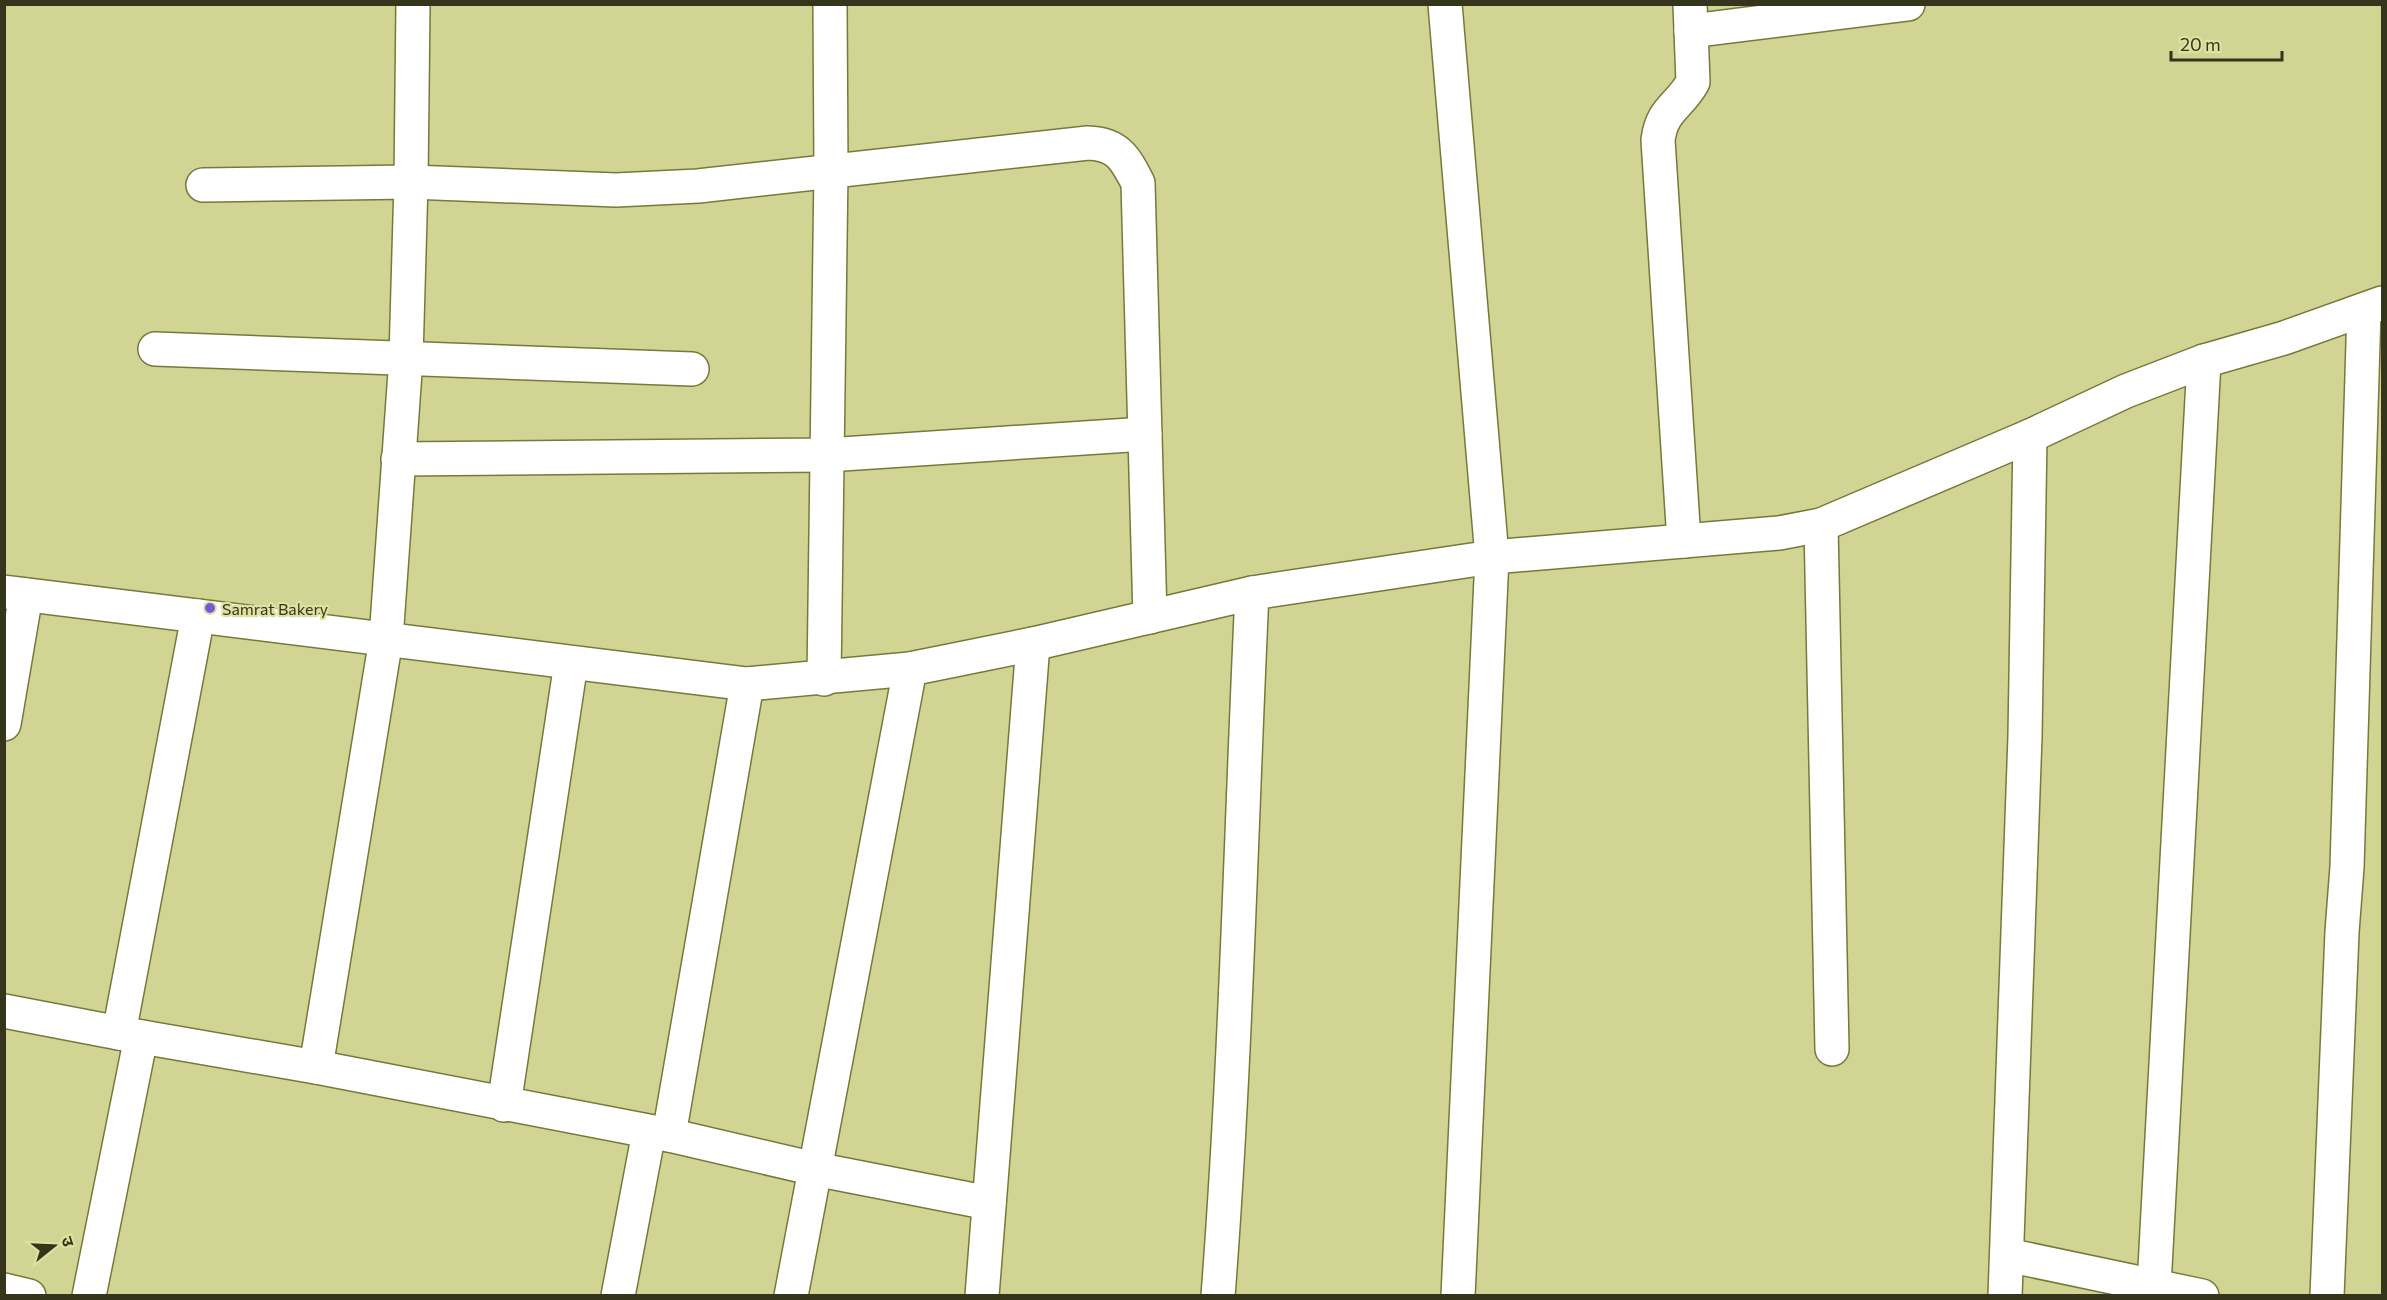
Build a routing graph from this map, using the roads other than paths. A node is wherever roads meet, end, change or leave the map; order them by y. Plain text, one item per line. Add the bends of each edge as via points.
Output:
1 (413, 4) edge
2 (830, 4) edge
3 (1445, 4) edge
4 (1908, 4) edge
5 (1690, 18) edge
6 (831, 170) junction
7 (411, 182) junction
8 (203, 185) dead end
9 (2373, 307) edge
10 (154, 350) dead end
11 (406, 357) junction
12 (2204, 361) junction
13 (692, 369) dead end
14 (1145, 434) junction
15 (2030, 436) junction
16 (827, 455) junction
17 (398, 459) junction
18 (1821, 525) junction
19 (1684, 541) junction
20 (1492, 557) junction
21 (15, 593) edge
22 (1252, 594) junction
23 (198, 616) junction
24 (1150, 617) junction
25 (386, 639) junction
26 (1033, 644) junction
27 (571, 663) junction
28 (910, 669) junction
29 (824, 679) junction
30 (747, 684) junction
31 (4, 724) edge
32 (4, 1011) edge
33 (130, 1035) junction
34 (1832, 1049) dead end
35 (316, 1066) junction
36 (504, 1105) junction
37 (659, 1133) junction
38 (815, 1169) junction
39 (989, 1203) junction
40 (2007, 1255) junction
41 (2154, 1286) junction
42 (4, 1290) edge
43 (29, 1296) edge
44 (90, 1296) edge
45 (618, 1296) edge
46 (791, 1296) edge
47 (982, 1296) edge
48 (1218, 1296) edge
49 (1458, 1296) edge
50 (2005, 1296) edge
51 (2202, 1296) edge
52 (2326, 1296) edge

1 - 7 street
2 - 6 street
3 - 20 street
4 - 5 street
5 - 19 street via 1693,82 1668,111 1659,127 1658,140
6 - 7 street via 698,186 616,189
6 - 14 street via 1088,143 1106,144 1118,152 1138,183
6 - 16 street
7 - 8 street
7 - 11 street
9 - 12 street
9 - 52 street
10 - 11 street
11 - 13 street
11 - 17 street
12 - 15 street via 2126,391
12 - 41 street
14 - 16 street
14 - 24 street
15 - 18 street
15 - 40 street via 2025,736
16 - 17 street
16 - 29 street
17 - 25 street
18 - 19 street via 1779,533
18 - 34 street
19 - 20 street
20 - 22 street
20 - 49 street
21 - 23 street
21 - 31 street
22 - 24 street
22 - 48 street
23 - 25 street
23 - 33 street
24 - 26 street
25 - 27 street
25 - 35 street
26 - 28 street
26 - 39 street
27 - 30 street
27 - 36 street
28 - 29 street
28 - 38 street
29 - 30 street
30 - 37 street
32 - 33 street
33 - 35 street
33 - 44 street
35 - 36 street
36 - 37 street
37 - 38 street
37 - 45 street
38 - 39 street
38 - 46 street
39 - 47 street
40 - 41 street
40 - 50 street
41 - 51 street
42 - 43 street

